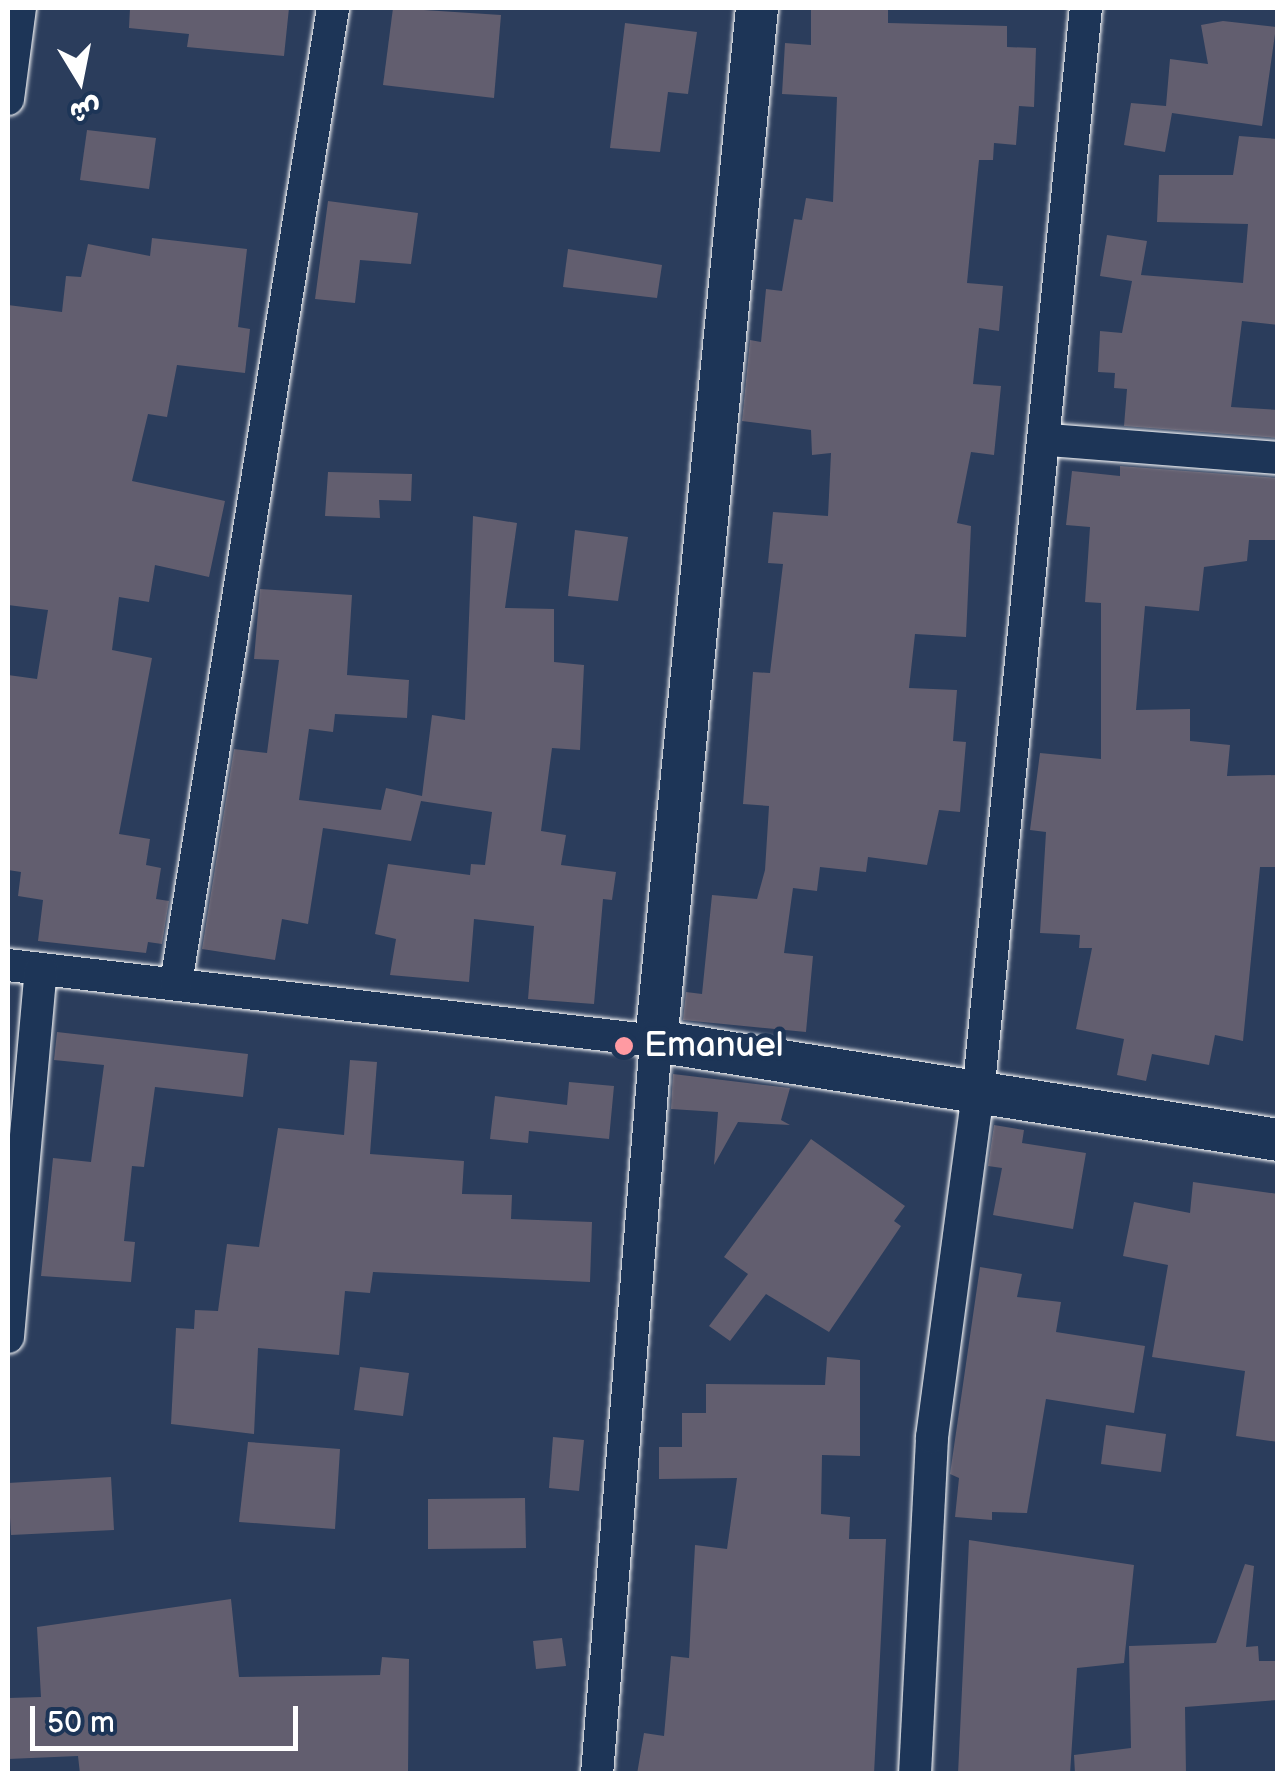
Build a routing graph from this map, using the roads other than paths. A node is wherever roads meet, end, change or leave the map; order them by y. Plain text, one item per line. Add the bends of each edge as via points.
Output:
1 (20, 8) edge
2 (333, 8) edge
3 (757, 8) edge
4 (1086, 8) edge
5 (8, 99) edge
6 (1049, 440) junction
7 (1278, 458) edge
8 (8, 965) edge
9 (41, 969) junction
10 (176, 983) junction
11 (656, 1041) junction
12 (980, 1086) junction
13 (1278, 1140) edge
14 (8, 1336) edge
15 (597, 1774) edge
16 (915, 1774) edge

1 - 5 street
2 - 10 street
3 - 11 street
4 - 6 street
6 - 7 street
6 - 12 street
8 - 9 street
9 - 10 street
9 - 14 street
10 - 11 street
11 - 12 street
11 - 15 street
12 - 13 street
12 - 16 street via 932,1437

